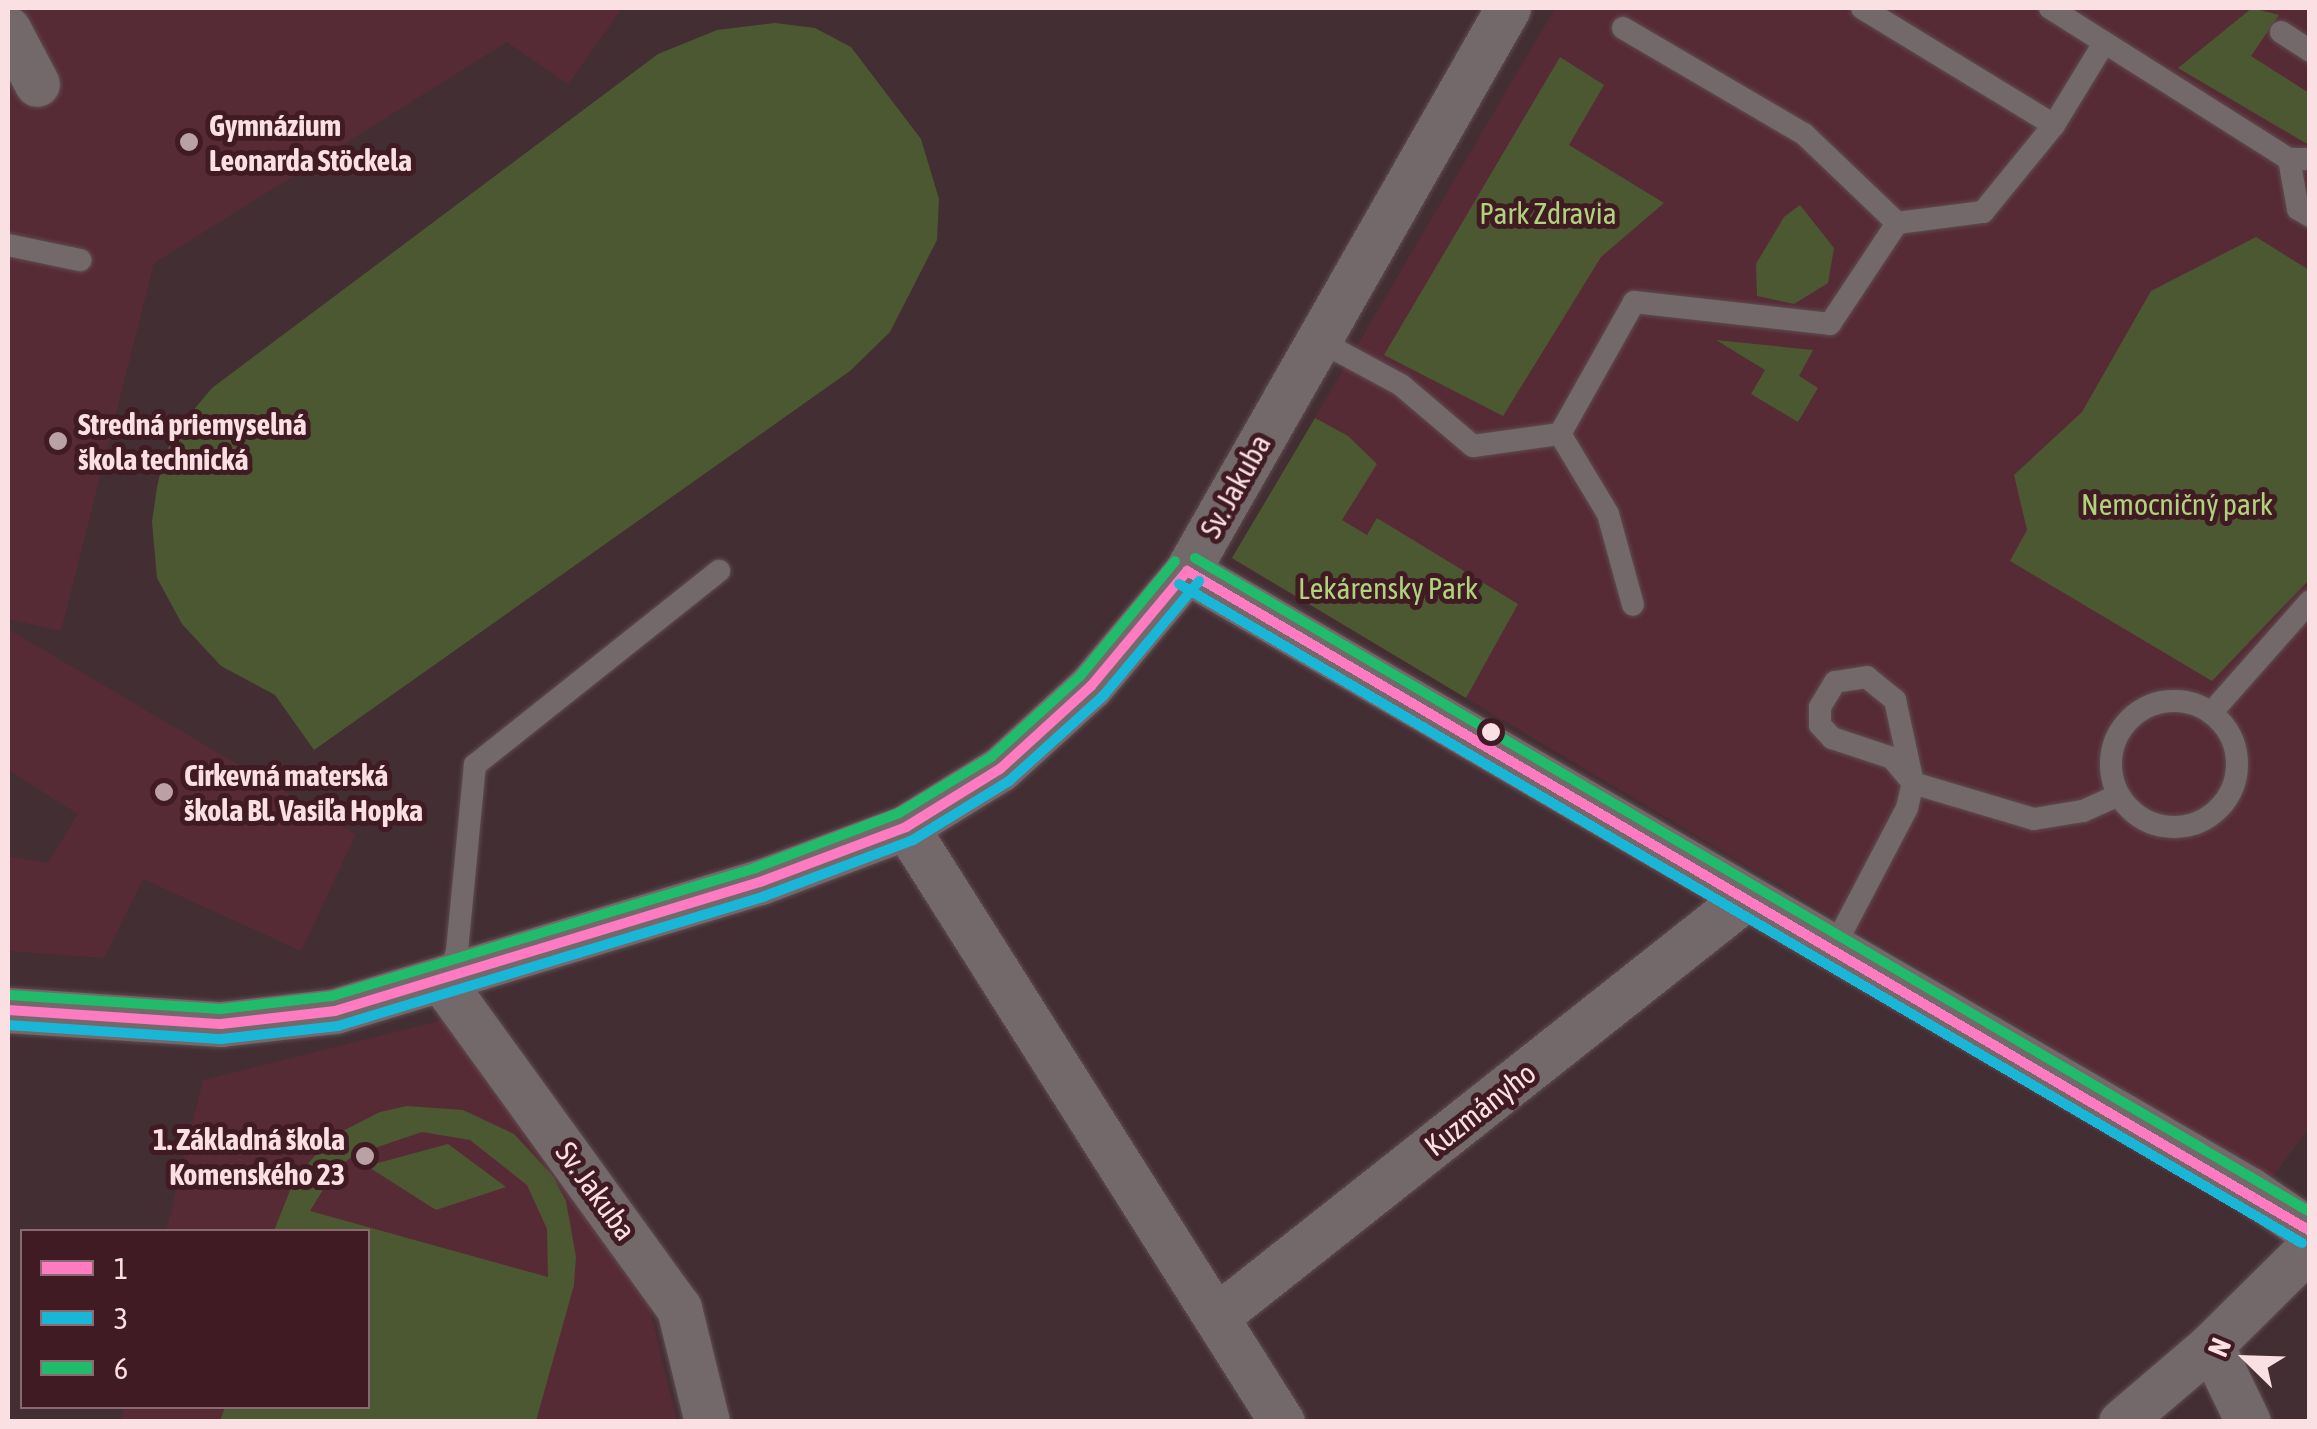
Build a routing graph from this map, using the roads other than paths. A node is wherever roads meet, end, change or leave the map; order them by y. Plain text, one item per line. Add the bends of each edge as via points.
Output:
1 (1508, 8) edge
2 (1862, 8) edge
3 (2050, 8) edge
4 (2080, 15) edge
5 (1623, 28) dead end
6 (8, 29) edge
7 (2281, 32) dead end
8 (2104, 43) junction
9 (2310, 51) edge
10 (38, 84) dead end
11 (2054, 124) junction
12 (2299, 159) edge
13 (2310, 216) edge
14 (1898, 223) junction
15 (8, 245) edge
16 (80, 260) dead end
17 (1316, 339) junction
18 (1560, 434) junction
19 (718, 571) dead end
20 (1186, 571) junction
21 (2310, 601) edge
22 (1633, 606) dead end
23 (2212, 713) junction
24 (1913, 783) junction
25 (2119, 795) junction
26 (906, 827) junction
27 (1743, 900) junction
28 (1832, 951) junction
29 (445, 980) junction
30 (8, 1010) edge
31 (2310, 1231) edge
32 (2310, 1247) edge
33 (1216, 1316) junction
34 (2211, 1345) junction
35 (707, 1422) edge
36 (1282, 1422) edge
37 (2121, 1422) edge
38 (2248, 1422) edge

1 - 17 street, Sv. Jakuba
2 - 11 lane
3 - 4 lane
4 - 8 lane
5 - 14 lane via 1804,134
6 - 10 street
7 - 9 lane
8 - 11 lane
8 - 12 lane
11 - 14 lane via 1983,212
12 - 13 lane via 2298,210
14 - 18 lane via 1830,324 1634,302
15 - 16 lane
17 - 18 lane via 1402,385 1472,446
17 - 20 street, Sv. Jakuba
18 - 22 lane via 1608,514
19 - 29 lane via 475,765 457,951
20 - 26 street, Sv. Jakuba via 1092,686 1000,769
20 - 27 street
21 - 23 lane
23 - 25 lane via 2172,701 2132,717 2112,753
23 - 25 lane via 2226,728 2238,767 2223,804 2198,822 2168,827 2148,822
24 - 24 lane via 1896,700 1868,678 1835,682 1820,707 1820,725 1832,738 1892,758
24 - 25 lane via 2034,819 2083,812
24 - 28 lane via 1907,808
26 - 29 street, Sv. Jakuba via 760,882
26 - 33 street
27 - 28 street
27 - 33 street, Kuzmányho
28 - 31 street via 2234,1180
29 - 30 street, Sv. Jakuba via 335,1011 221,1024
29 - 35 street, Sv. Jakuba via 679,1308
32 - 34 street
33 - 36 street
34 - 37 street
34 - 38 street

